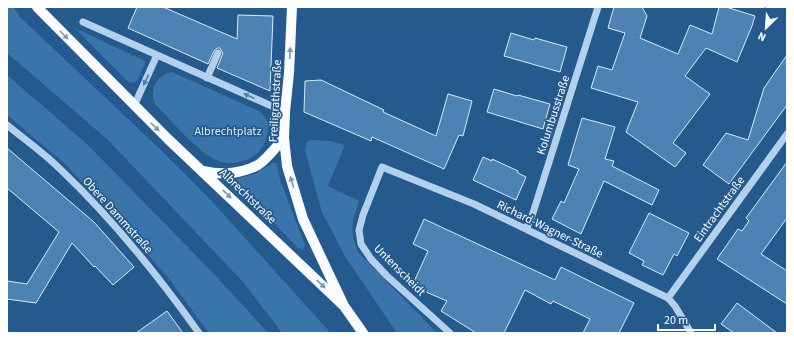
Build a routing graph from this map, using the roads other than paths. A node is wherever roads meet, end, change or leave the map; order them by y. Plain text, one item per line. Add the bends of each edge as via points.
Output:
1 (37, 7) edge
2 (291, 7) edge
3 (598, 7) edge
4 (83, 22) dead end
5 (218, 53) dead end
6 (157, 55) junction
7 (207, 78) junction
8 (134, 106) junction
9 (285, 112) junction
10 (7, 125) edge
11 (787, 134) edge
12 (284, 138) junction
13 (382, 166) joint
14 (203, 171) junction
15 (526, 229) junction
16 (668, 298) junction
17 (344, 306) junction
18 (199, 333) edge
19 (363, 333) edge
20 (450, 333) edge
21 (691, 333) edge

1 -> 8 main road, Albrechtstraße
9 -> 2 main road, Freiligrathstraße
3 - 15 street, Kolumbusstraße
4 - 6 street
5 - 7 street
6 - 7 street
6 -> 8 street
9 -> 7 street
8 -> 14 main road, Albrechtstraße
9 - 12 main road, Freiligrathstraße
10 - 18 street, Obere Dammstraße via 58,167 110,220 163,284
11 - 16 street, Eintrachtstraße
12 - 14 main road via 264,160 250,168 229,174
17 -> 12 main road, Freiligrathstraße via 303,219 287,166
13 - 15 street, Richard-Wagner-Straße via 474,204
13 - 20 street, Untenscheidt via 363,215 359,230 361,244 387,276
14 -> 17 main road, Albrechtstraße
15 - 16 street, Richard-Wagner-Straße
16 - 21 street, Richard-Wagner-Straße
17 - 19 main road

